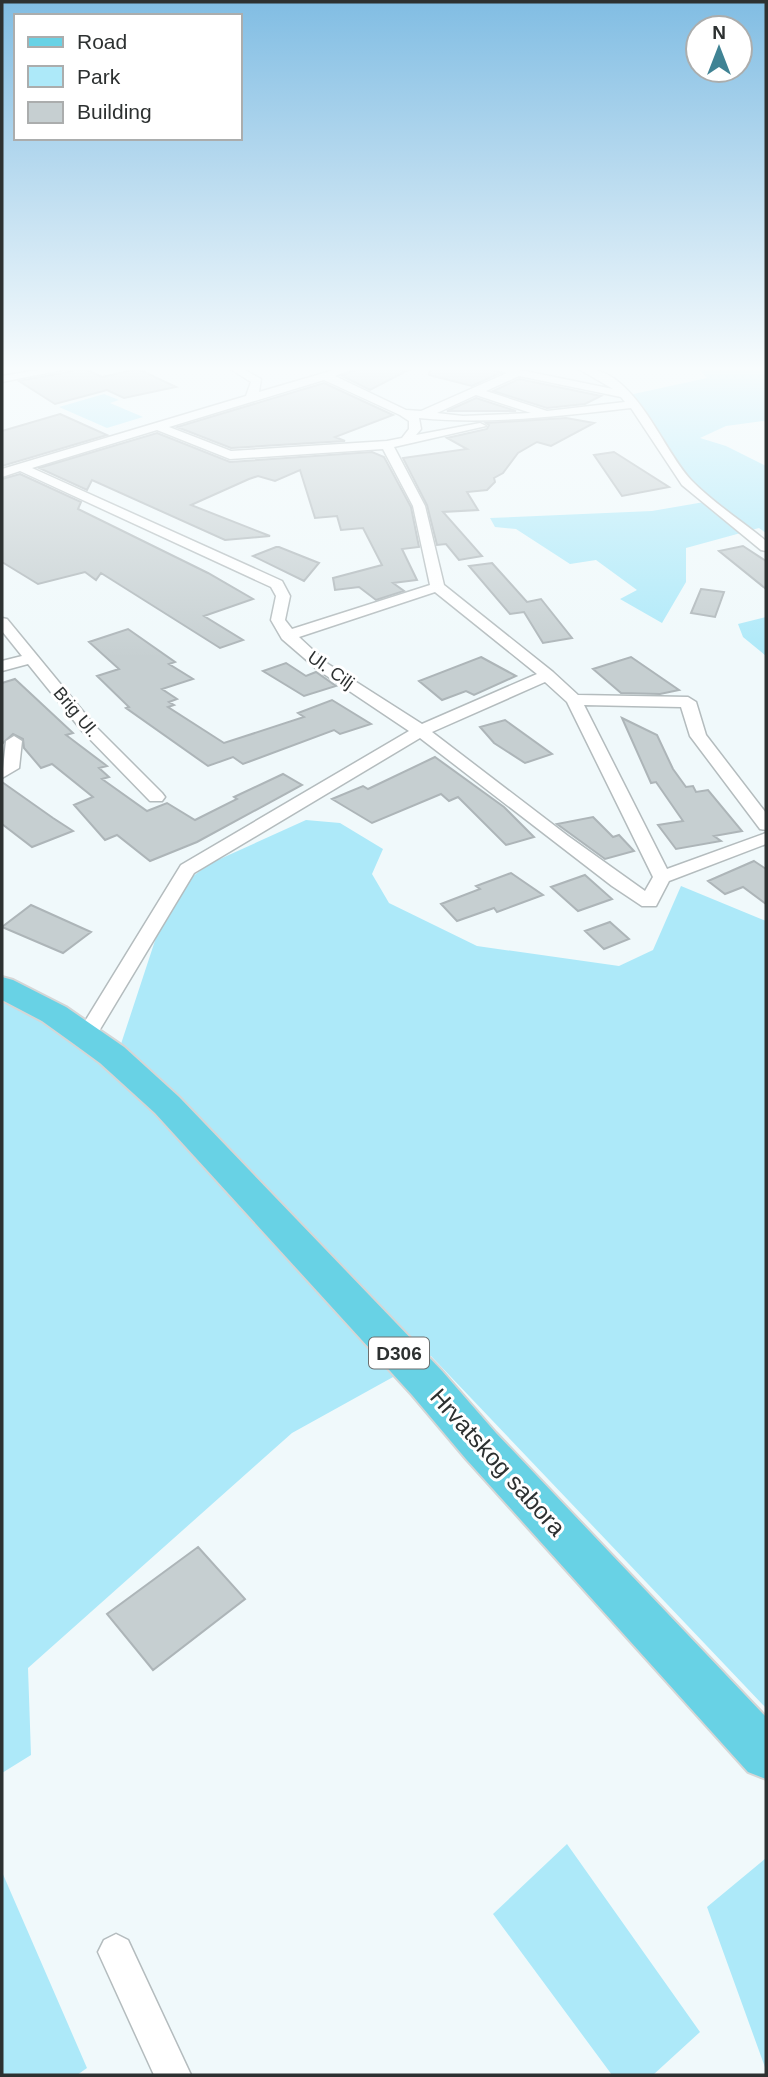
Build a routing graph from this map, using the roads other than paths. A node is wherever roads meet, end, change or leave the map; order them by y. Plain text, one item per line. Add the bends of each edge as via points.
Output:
1 (28, 465) edge
2 (397, 465) edge
3 (674, 465) edge
4 (21, 467) junction
5 (2, 473) edge
6 (766, 547) edge
7 (437, 587) junction
8 (2, 622) edge
9 (287, 636) junction
10 (33, 658) junction
11 (2, 666) edge
12 (548, 675) junction
13 (574, 700) junction
14 (420, 731) junction
15 (14, 741) dead end
16 (2, 773) edge
17 (156, 797) dead end
18 (766, 825) edge
19 (766, 838) edge
20 (662, 877) junction
21 (2, 987) edge
22 (86, 1036) junction
23 (766, 1754) edge
24 (116, 1952) dead end
25 (173, 2075) edge

1 - 4 street
2 - 7 street via 419,506
3 - 6 street via 686,482
4 - 5 street
4 - 9 street, Ul. Cilj via 278,584 283,596 278,620
7 - 9 street
7 - 12 street
8 - 10 street, Brig Ul.
9 - 14 street, Ul. Cilj
10 - 11 street
10 - 17 street, Brig Ul. via 89,729
12 - 13 street
12 - 14 street
13 - 18 street via 688,702 698,736
13 - 20 street
14 - 20 street, Ul. Cilj via 649,902
14 - 22 street via 187,869
15 - 16 street via 11,768
19 - 20 street
21 - 22 main road, Hrvatskog sabora / D306
22 - 23 main road, Hrvatskog sabora / D306 via 167,1105 254,1195
24 - 25 street

